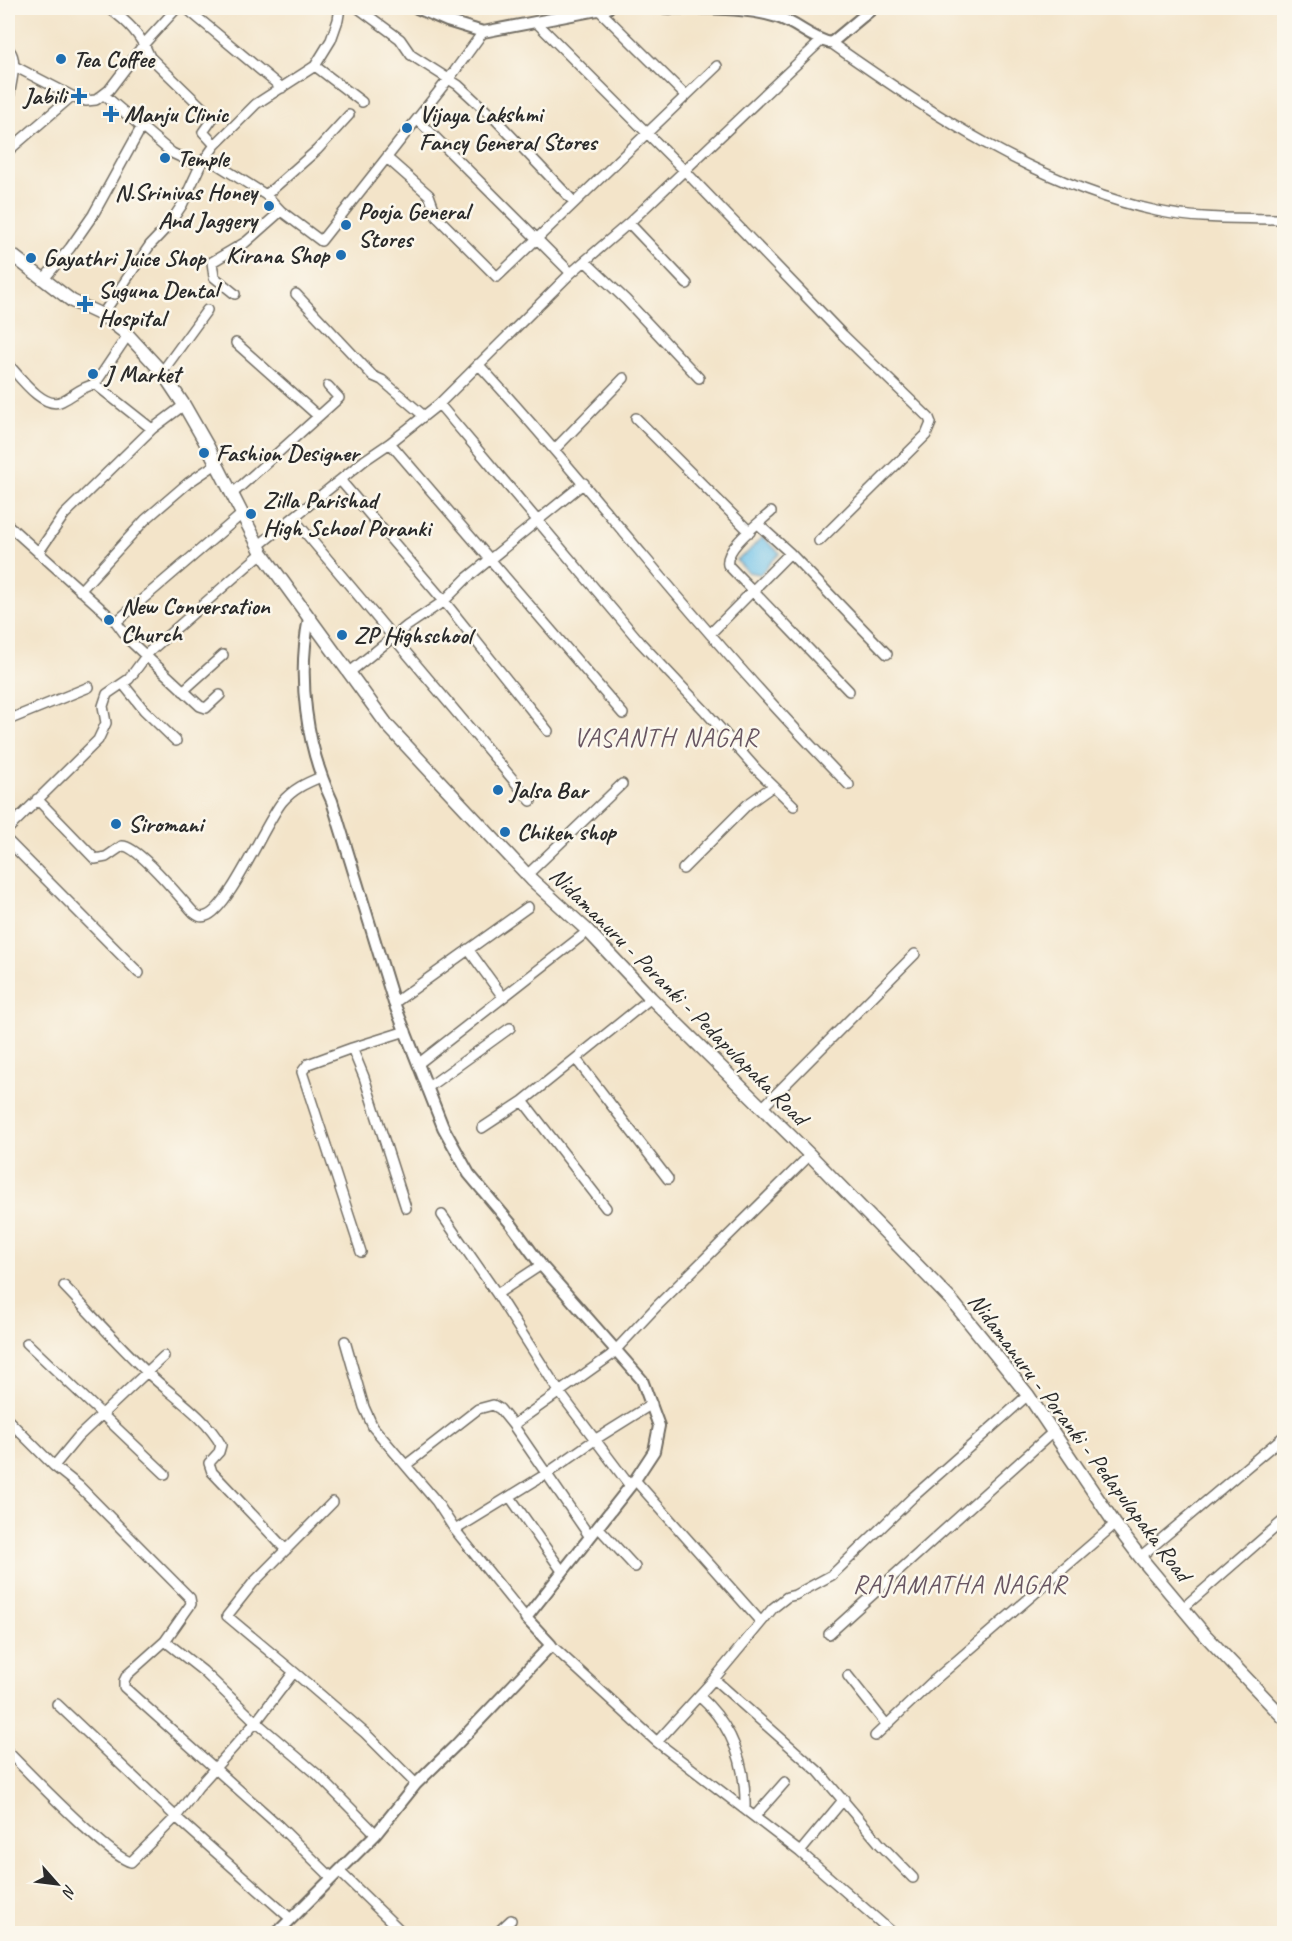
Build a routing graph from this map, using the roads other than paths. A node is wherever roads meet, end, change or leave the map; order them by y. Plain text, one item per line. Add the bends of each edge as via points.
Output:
1 (109, 8) edge
2 (177, 8) edge
3 (186, 8) edge
4 (340, 8) edge
5 (358, 8) edge
6 (417, 8) edge
7 (598, 8) edge
8 (665, 8) edge
9 (873, 8) edge
10 (536, 22) junction
11 (483, 32) junction
12 (826, 42) junction
13 (144, 44) junction
14 (8, 51) edge
15 (12, 65) junction
16 (315, 66) junction
17 (717, 66) dead end
18 (449, 79) junction
19 (282, 88) junction
20 (8, 95) edge
21 (104, 95) junction
22 (72, 96) junction
23 (686, 96) junction
24 (362, 102) dead end
25 (349, 115) dead end
26 (417, 119) junction
27 (141, 128) junction
28 (647, 133) junction
29 (215, 145) junction
30 (8, 151) edge
31 (207, 158) junction
32 (387, 158) junction
33 (200, 166) junction
34 (684, 170) junction
35 (266, 195) junction
36 (574, 202) junction
37 (281, 211) junction
38 (1284, 219) edge
39 (628, 223) junction
40 (536, 239) junction
41 (8, 252) edge
42 (586, 262) junction
43 (571, 273) junction
44 (43, 280) junction
45 (687, 284) dead end
46 (235, 294) dead end
47 (297, 294) dead end
48 (207, 310) dead end
49 (102, 315) junction
50 (128, 335) junction
51 (236, 343) dead end
52 (8, 364) edge
53 (478, 364) junction
54 (162, 372) junction
55 (624, 378) dead end
56 (699, 378) dead end
57 (95, 384) junction
58 (328, 386) dead end
59 (439, 404) junction
60 (184, 405) junction
61 (318, 416) junction
62 (424, 416) junction
63 (636, 418) dead end
64 (152, 429) junction
65 (390, 442) junction
66 (554, 450) junction
67 (216, 464) junction
68 (340, 480) junction
69 (584, 483) junction
70 (232, 495) junction
71 (771, 512) dead end
72 (242, 514) junction
73 (293, 518) junction
74 (537, 521) junction
75 (758, 524) junction
76 (8, 525) edge
77 (750, 532) junction
78 (819, 541) dead end
79 (260, 549) junction
80 (38, 553) junction
81 (790, 553) junction
82 (490, 559) junction
83 (80, 591) junction
84 (752, 591) junction
85 (444, 601) junction
86 (309, 618) junction
87 (116, 622) junction
88 (710, 634) junction
89 (393, 638) junction
90 (886, 654) dead end
91 (223, 655) dead end
92 (147, 657) junction
93 (350, 672) junction
94 (123, 684) junction
95 (89, 687) dead end
96 (183, 691) junction
97 (849, 691) dead end
98 (220, 695) dead end
99 (623, 714) dead end
100 (8, 720) edge
101 (548, 731) dead end
102 (176, 741) dead end
103 (321, 777) junction
104 (622, 784) dead end
105 (849, 785) dead end
106 (773, 786) junction
107 (37, 799) junction
108 (531, 801) dead end
109 (794, 806) dead end
110 (8, 829) edge
111 (8, 841) edge
112 (683, 869) dead end
113 (527, 875) junction
114 (528, 907) dead end
115 (588, 931) junction
116 (468, 949) junction
117 (915, 954) dead end
118 (139, 973) dead end
119 (503, 997) junction
120 (651, 998) junction
121 (394, 1003) junction
122 (510, 1028) dead end
123 (406, 1030) junction
124 (352, 1048) junction
125 (576, 1059) junction
126 (418, 1064) junction
127 (427, 1088) junction
128 (523, 1101) junction
129 (762, 1108) junction
130 (482, 1128) dead end
131 (810, 1155) junction
132 (668, 1179) dead end
133 (406, 1208) dead end
134 (606, 1208) dead end
135 (442, 1215) dead end
136 (361, 1252) dead end
137 (541, 1264) junction
138 (64, 1286) dead end
139 (497, 1294) junction
140 (345, 1341) dead end
141 (27, 1343) dead end
142 (617, 1349) junction
143 (164, 1356) dead end
144 (147, 1372) junction
145 (560, 1393) junction
146 (1028, 1395) junction
147 (652, 1404) junction
148 (103, 1415) junction
149 (8, 1420) edge
150 (513, 1425) junction
151 (1053, 1432) junction
152 (1284, 1436) edge
153 (596, 1439) junction
154 (406, 1465) junction
155 (54, 1466) junction
156 (165, 1474) dead end
157 (546, 1474) junction
158 (632, 1483) junction
159 (510, 1497) junction
160 (333, 1502) dead end
161 (1284, 1520) edge
162 (1115, 1524) junction
163 (598, 1527) junction
164 (455, 1530) junction
165 (590, 1537) junction
166 (286, 1550) junction
167 (1140, 1557) junction
168 (634, 1567) dead end
169 (562, 1571) junction
170 (1183, 1608) junction
171 (526, 1618) junction
172 (760, 1621) junction
173 (829, 1634) dead end
174 (165, 1641) junction
175 (551, 1645) junction
176 (294, 1672) junction
177 (848, 1676) dead end
178 (714, 1679) junction
179 (699, 1696) junction
180 (57, 1704) dead end
181 (1284, 1718) edge
182 (256, 1722) junction
183 (886, 1724) junction
184 (875, 1736) dead end
185 (657, 1742) junction
186 (8, 1752) edge
187 (217, 1768) junction
188 (785, 1782) dead end
189 (416, 1784) junction
190 (844, 1799) junction
191 (745, 1808) junction
192 (755, 1816) junction
193 (176, 1817) junction
194 (376, 1834) junction
195 (800, 1852) junction
196 (335, 1874) junction
197 (913, 1878) dead end
198 (291, 1919) junction
199 (511, 1920) dead end
200 (276, 1934) edge
201 (404, 1934) edge
202 (496, 1934) edge
203 (894, 1934) edge

1 - 13 street via 129,23
2 - 13 street
3 - 19 street
4 - 16 street via 331,40
5 - 18 street via 400,39 411,55
6 - 11 street
7 - 10 street
7 - 23 street
8 - 12 street via 764,14 792,23
9 - 12 street
10 - 11 street
10 - 28 street
11 - 18 street
12 - 34 street
12 - 38 street via 963,131 1069,183 1159,212
13 - 21 street
13 - 29 street via 150,57 213,118 203,132
14 - 15 main road
15 - 20 main road
15 - 22 street
16 - 19 street
16 - 24 street
17 - 23 street
18 - 26 street
18 - 36 street via 496,120
19 - 29 street via 256,104
21 - 22 street via 86,101
21 - 27 street
22 - 30 street
23 - 28 street
25 - 35 street
26 - 32 street
26 - 40 street
27 - 33 street via 172,153
27 - 44 street via 93,214
28 - 34 street
28 - 36 street
29 - 31 street
31 - 33 street
31 - 35 street
32 - 37 street via 321,241
32 - 40 street via 429,195 437,217 497,277
33 - 49 street via 182,205
34 - 39 street
34 - 78 street via 931,423 926,435
35 - 37 street
36 - 40 street
37 - 46 street via 246,242 212,262 213,277
39 - 42 street
39 - 45 street
40 - 43 street
41 - 44 main road, Nidamanuru - Poranki - Pedapulapaka Road
42 - 43 street
42 - 56 street
43 - 53 street
44 - 49 main road, Nidamanuru - Poranki - Pedapulapaka Road via 72,301
47 - 62 street via 373,376
48 - 54 street
49 - 50 main road, Nidamanuru - Poranki - Pedapulapaka Road
50 - 54 main road, Nidamanuru - Poranki - Pedapulapaka Road
50 - 57 street
51 - 61 street
52 - 57 street via 45,402 63,401 80,388
53 - 59 street
53 - 66 street
54 - 60 main road, Nidamanuru - Poranki - Pedapulapaka Road
55 - 66 street
57 - 64 street
58 - 61 street via 339,398
59 - 62 street
59 - 74 street
60 - 64 street
60 - 67 main road, Nidamanuru - Poranki - Pedapulapaka Road
61 - 70 street
62 - 65 street
63 - 77 street
64 - 80 street via 64,515
65 - 68 street
65 - 82 street
66 - 69 street
67 - 70 main road, Nidamanuru - Poranki - Pedapulapaka Road
67 - 83 street via 145,520
68 - 73 street
68 - 85 street
69 - 74 street
69 - 88 street
70 - 72 main road, Nidamanuru - Poranki - Pedapulapaka Road
71 - 75 street
72 - 79 main road, Nidamanuru - Poranki - Pedapulapaka Road
72 - 87 street
73 - 79 street
73 - 89 street
74 - 82 street
74 - 106 street via 640,642
75 - 77 street
75 - 81 street
76 - 80 street
77 - 84 street via 727,560
79 - 86 main road, Nidamanuru - Poranki - Pedapulapaka Road
79 - 92 street
80 - 83 street
81 - 84 street
81 - 90 street
82 - 85 street
82 - 99 street
83 - 87 street
84 - 88 street
84 - 97 street
85 - 89 street
85 - 101 street
86 - 93 main road, Nidamanuru - Poranki - Pedapulapaka Road
86 - 103 street via 304,659 306,708
87 - 92 street
88 - 105 street
89 - 93 street
89 - 108 street
91 - 96 street
92 - 94 street
92 - 96 street
93 - 113 main road, Nidamanuru - Poranki - Pedapulapaka Road via 388,726
94 - 102 street
94 - 107 street via 105,698 106,723 98,740
95 - 100 street
96 - 98 street via 203,708
103 - 107 street via 300,785 284,800 219,908 205,917 194,913 131,848 122,846 95,860
103 - 121 street via 332,801
104 - 113 street
106 - 109 street
106 - 112 street via 748,804
107 - 110 street
111 - 118 street
113 - 115 main road, Nidamanuru - Poranki - Pedapulapaka Road
114 - 116 street
115 - 119 street
115 - 120 main road, Nidamanuru - Poranki - Pedapulapaka Road
116 - 119 street
116 - 121 street
117 - 129 street
119 - 126 street
120 - 125 street
120 - 129 main road, Nidamanuru - Poranki - Pedapulapaka Road
121 - 123 street
122 - 127 street
123 - 124 street
123 - 126 street
124 - 133 street
124 - 136 street via 308,1064 302,1072
125 - 128 street
125 - 132 street
126 - 127 street
127 - 137 street via 469,1174
128 - 130 street
128 - 134 street
129 - 131 main road, Nidamanuru - Poranki - Pedapulapaka Road
131 - 142 street
131 - 146 main road, Nidamanuru - Poranki - Pedapulapaka Road via 952,1301
135 - 139 street
137 - 139 street
137 - 142 street
138 - 144 street
139 - 145 street
140 - 154 street via 373,1427
141 - 148 street
142 - 145 street
142 - 147 street via 642,1380
143 - 144 street
144 - 148 street
144 - 166 street via 218,1440 219,1452 209,1463 212,1472
145 - 150 street
145 - 153 street
146 - 151 main road, Nidamanuru - Poranki - Pedapulapaka Road
146 - 172 street via 832,1575 777,1603
147 - 153 street
147 - 158 street via 659,1426 654,1451
148 - 155 street
148 - 156 street
149 - 155 street
150 - 154 street via 493,1405 478,1409
150 - 157 street
151 - 162 main road, Nidamanuru - Poranki - Pedapulapaka Road
151 - 173 street
152 - 167 street
153 - 157 street
153 - 158 street
154 - 164 street
155 - 174 street via 79,1486 190,1598 191,1604
157 - 159 street
157 - 165 street
158 - 163 street
158 - 172 street
159 - 164 street
159 - 169 street
160 - 166 street
161 - 170 street
162 - 167 main road, Nidamanuru - Poranki - Pedapulapaka Road
162 - 183 street
163 - 165 street
163 - 168 street
164 - 171 street
165 - 169 street
166 - 176 street via 227,1616
167 - 170 main road, Nidamanuru - Poranki - Pedapulapaka Road
169 - 171 street
170 - 181 main road, Nidamanuru - Poranki - Pedapulapaka Road
171 - 175 street
172 - 178 street
174 - 182 street
174 - 187 street via 127,1675 124,1688
175 - 185 street
175 - 189 street
176 - 182 street
176 - 189 street via 365,1733
177 - 183 street
178 - 179 street
178 - 190 street
179 - 185 street
179 - 191 street via 715,1710 738,1752 744,1774
180 - 193 street
182 - 187 street
182 - 194 street
183 - 184 street
185 - 191 street
186 - 193 street via 125,1861 131,1862
187 - 193 street
187 - 196 street
188 - 192 street
189 - 194 street
190 - 195 street
190 - 197 street
191 - 192 street
192 - 195 street
193 - 198 street
194 - 196 street
195 - 203 street
196 - 198 street
196 - 201 street
198 - 200 street
199 - 202 street

